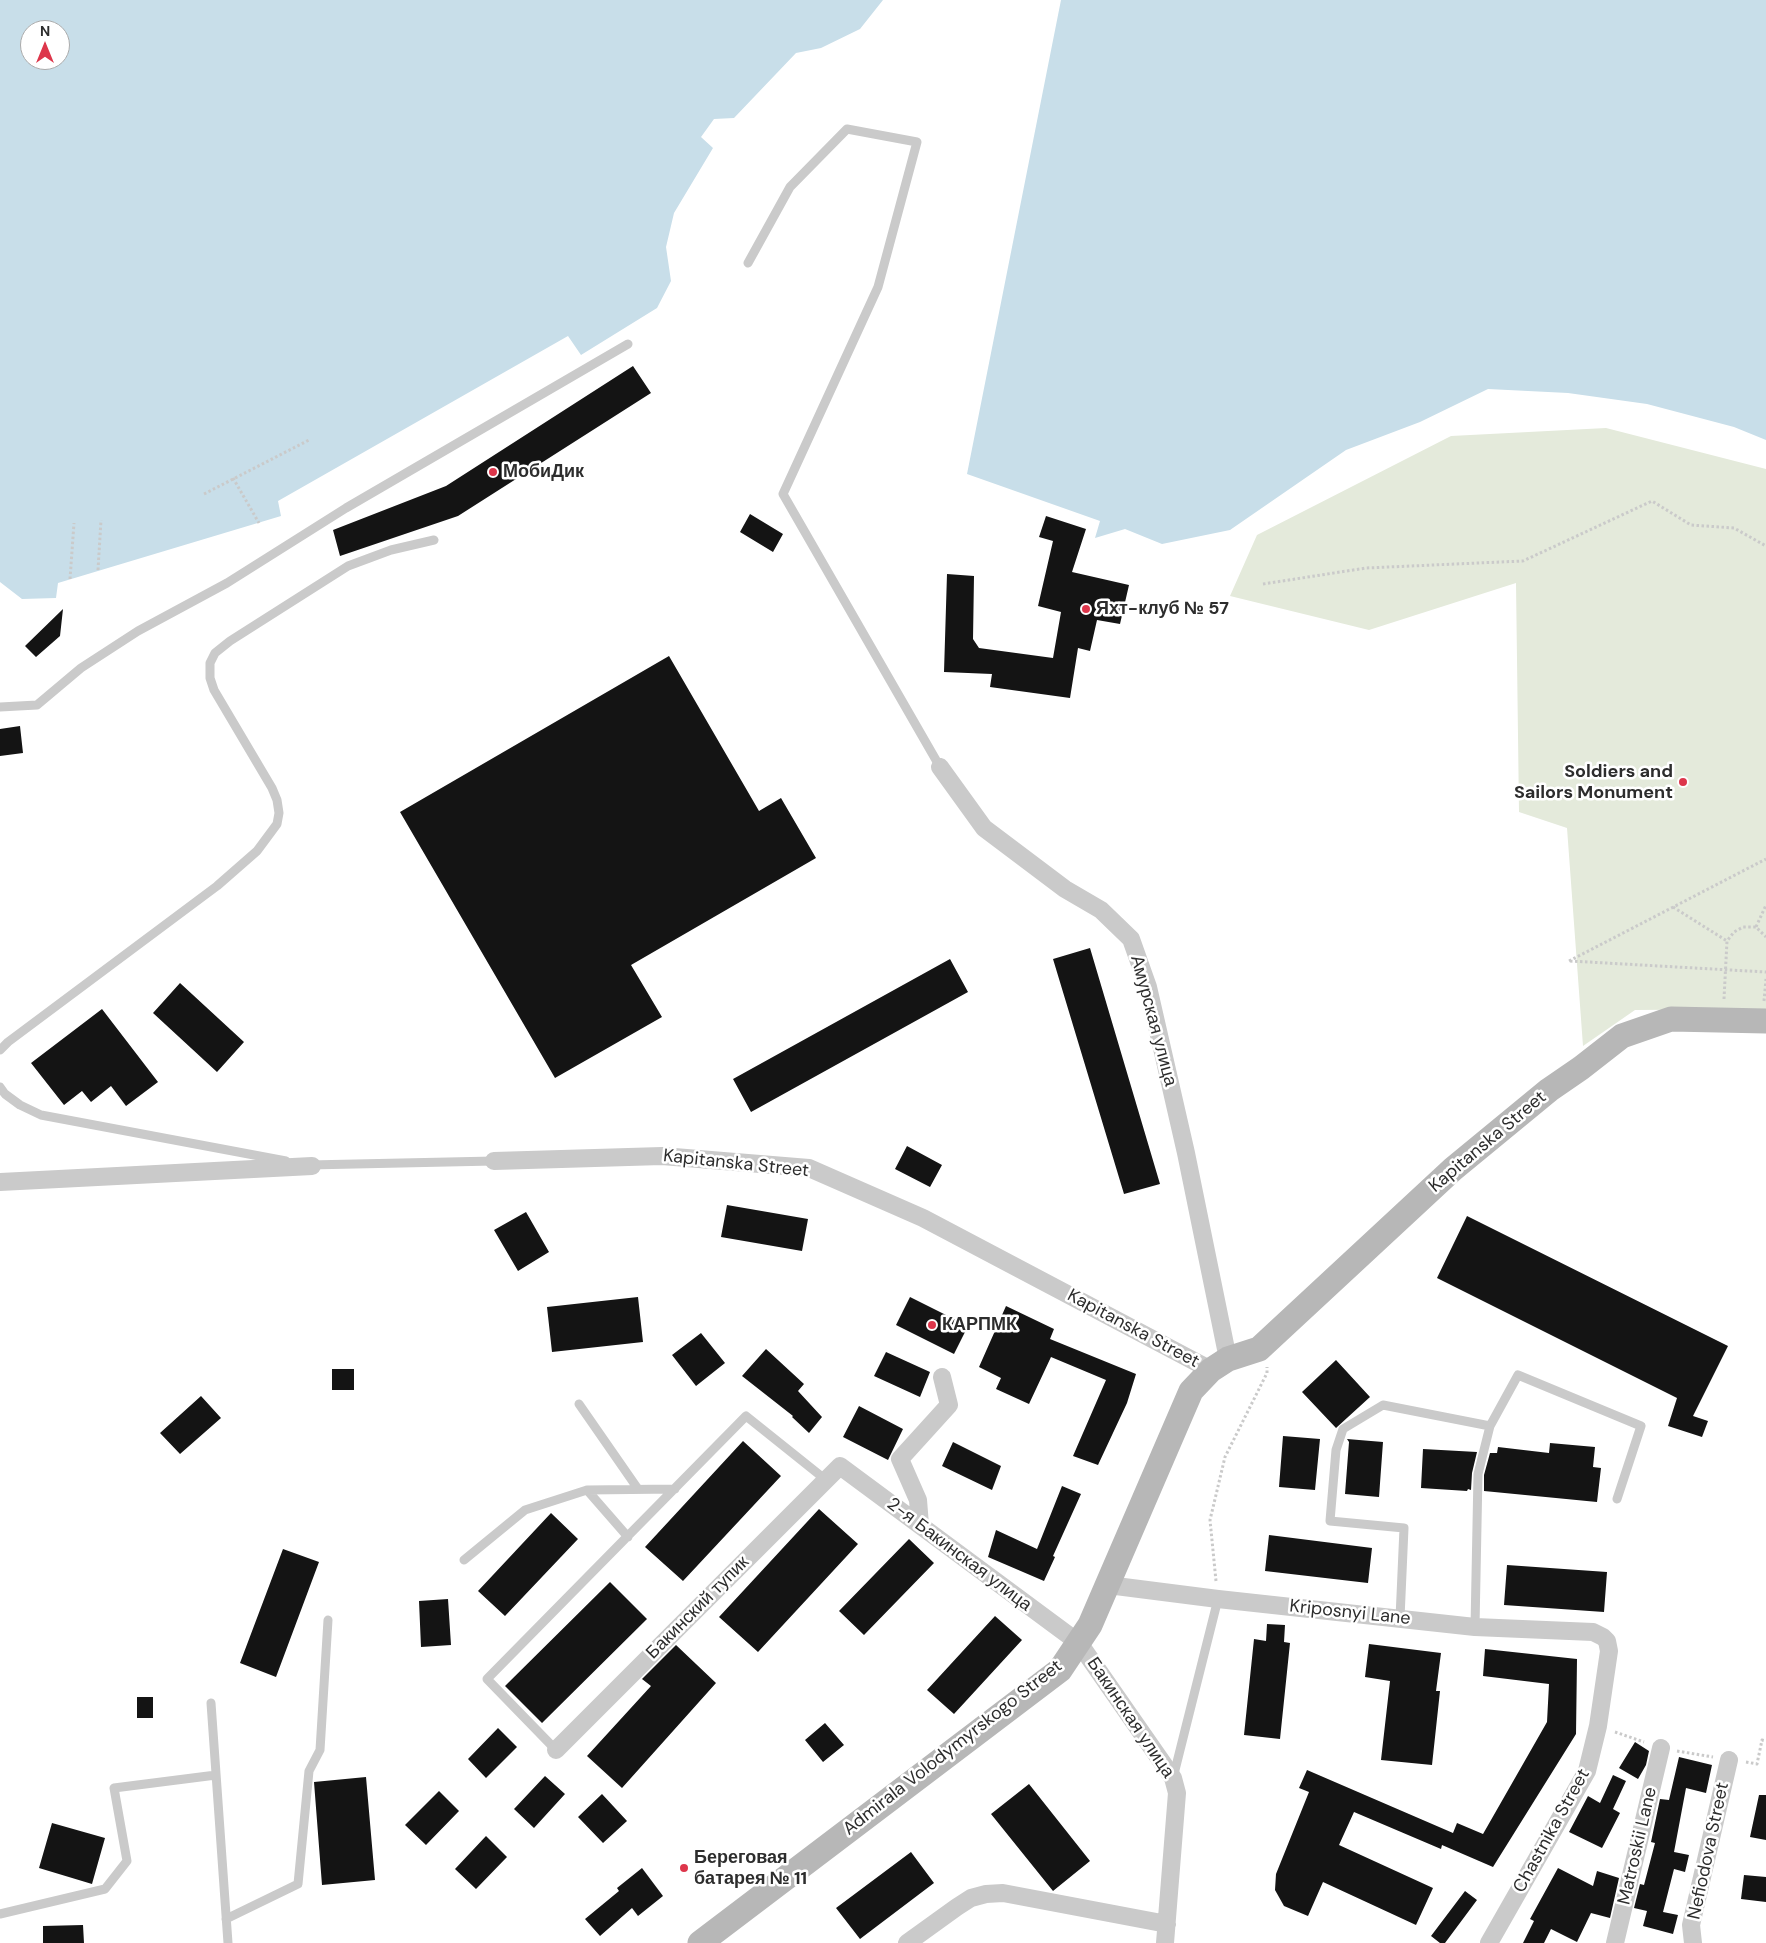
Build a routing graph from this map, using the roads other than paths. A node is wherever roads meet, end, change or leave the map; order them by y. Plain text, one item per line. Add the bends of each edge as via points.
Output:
1 (748, 263) dead end
2 (628, 344) dead end
3 (434, 540) dead end
4 (0, 707) edge
5 (940, 767) joint
6 (1766, 1021) edge
7 (0, 1050) edge
8 (0, 1088) edge
9 (494, 1161) joint
10 (312, 1166) junction
11 (0, 1182) edge
12 (1219, 1365) junction
13 (942, 1376) dead end
14 (579, 1404) dead end
15 (1490, 1426) junction
16 (840, 1466) joint
17 (826, 1480) junction
18 (638, 1489) junction
19 (675, 1489) junction
20 (587, 1490) junction
21 (1617, 1499) dead end
22 (920, 1525) junction
23 (628, 1537) junction
24 (464, 1560) dead end
25 (1108, 1585) junction
26 (1218, 1599) junction
27 (1400, 1618) junction
28 (328, 1620) dead end
29 (1474, 1627) junction
30 (1593, 1632) joint
31 (1079, 1643) junction
32 (211, 1703) dead end
33 (1661, 1748) dead end
34 (556, 1750) joint
35 (1729, 1760) road end
36 (216, 1774) junction
37 (1173, 1778) junction
38 (0, 1914) edge
39 (226, 1919) junction
40 (1167, 1924) junction
41 (228, 1943) edge
42 (700, 1943) edge
43 (908, 1943) edge
44 (1165, 1943) edge
45 (1489, 1943) edge
46 (1615, 1943) edge
47 (1693, 1943) edge

1 - 5 lane via 790,187 847,129 917,142 878,287 783,494
2 - 4 lane via 346,508 227,582 138,631 81,668 37,705
3 - 7 lane via 391,550 348,566 215,653 210,663 214,690 275,794 279,813 277,824 257,851 217,886
5 - 12 street, Амурская улица via 984,828 1065,889 1101,910 1131,939 1150,995 1186,1153
6 - 12 main road, Kapitanska Street via 1671,1019 1622,1036 1549,1090 1453,1169 1259,1349
8 - 10 lane via 20,1105 41,1115
9 - 10 lane
9 - 12 street, Kapitanska Street via 662,1156 809,1168 922,1218
10 - 11 street
12 - 25 main road, Admirala Volodymyrskogo Street via 1191,1391
13 - 22 street via 949,1405 900,1459 918,1500
14 - 18 lane
15 - 21 lane via 1518,1375 1641,1426
15 - 27 lane via 1383,1405 1343,1429 1336,1450 1330,1521 1404,1528
15 - 29 lane via 1478,1474
16 - 17 street, Бакинский тупик
16 - 22 street, 2-я Бакинская улица
17 - 19 lane via 746,1416
17 - 34 street, Бакинский тупик
18 - 19 lane
18 - 20 lane
19 - 23 lane
20 - 23 lane
20 - 24 lane via 525,1510
22 - 31 street, 2-я Бакинская улица
23 - 34 lane via 487,1679
25 - 26 street, Kriposnyi Lane
25 - 31 main road, Admirala Volodymyrskogo Street
26 - 27 street, Kriposnyi Lane
26 - 37 lane
27 - 29 street, Kriposnyi Lane
28 - 39 lane via 320,1750 309,1771 298,1884
29 - 30 street, Kriposnyi Lane
30 - 45 street, Chastnika Street via 1607,1641 1609,1651 1598,1726 1587,1771
31 - 37 street, Бакинская улица
31 - 42 main road, Admirala Volodymyrskogo Street via 1060,1670
32 - 36 lane
33 - 46 street, Matroskii Lane
35 - 47 street, Nefiodova Street via 1692,1925
36 - 38 lane via 114,1788 127,1861 105,1889
36 - 39 lane
37 - 40 street, Бакинская улица via 1177,1808
39 - 41 lane
40 - 43 street via 1003,1893 986,1894 957,1906
40 - 44 street, Бакинская улица

